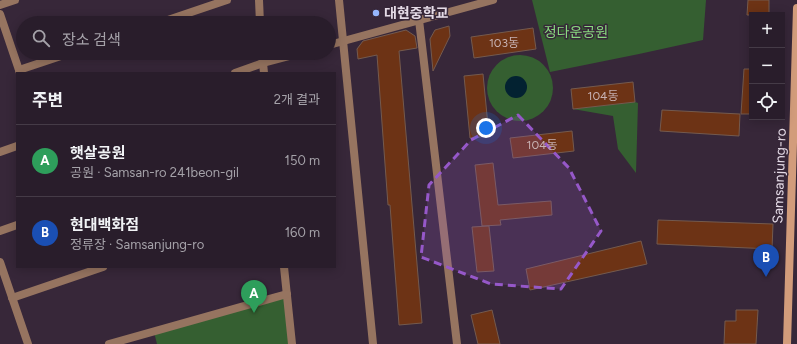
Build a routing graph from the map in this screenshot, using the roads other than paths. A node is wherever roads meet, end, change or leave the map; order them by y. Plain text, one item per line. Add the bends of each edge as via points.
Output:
1 (15, 0) edge
2 (227, 0) edge
3 (258, 0) edge
4 (339, 0) edge
5 (493, 0) edge
6 (0, 5) edge
7 (797, 8) edge
8 (0, 14) edge
9 (180, 16) edge
10 (259, 16) edge
11 (419, 20) junction
12 (343, 41) junction
13 (336, 43) edge
14 (51, 60) edge
15 (263, 60) edge
16 (277, 60) edge
17 (263, 64) junction
18 (19, 72) edge
19 (237, 72) edge
20 (264, 72) edge
21 (16, 146) edge
22 (0, 152) edge
23 (794, 204) edge
24 (16, 225) edge
25 (0, 231) edge
26 (0, 262) edge
27 (100, 268) edge
28 (284, 268) edge
29 (286, 294) junction
30 (12, 298) junction
31 (28, 344) edge
32 (109, 344) edge
33 (292, 344) edge
34 (373, 344) edge
35 (457, 344) edge
36 (787, 344) edge

1 - 6 street
2 - 9 street
3 - 10 street
4 - 12 street
5 - 11 street
7 - 23 street, Samsanjung-ro
8 - 18 street
11 - 12 street
11 - 35 street
12 - 13 street
12 - 34 street
14 - 18 street
15 - 17 street
16 - 17 street
17 - 19 street
17 - 20 street
21 - 22 street
23 - 36 street, Samsanjung-ro
24 - 25 street
26 - 30 street
27 - 30 street
28 - 29 street
29 - 32 street
29 - 33 street
30 - 31 street

